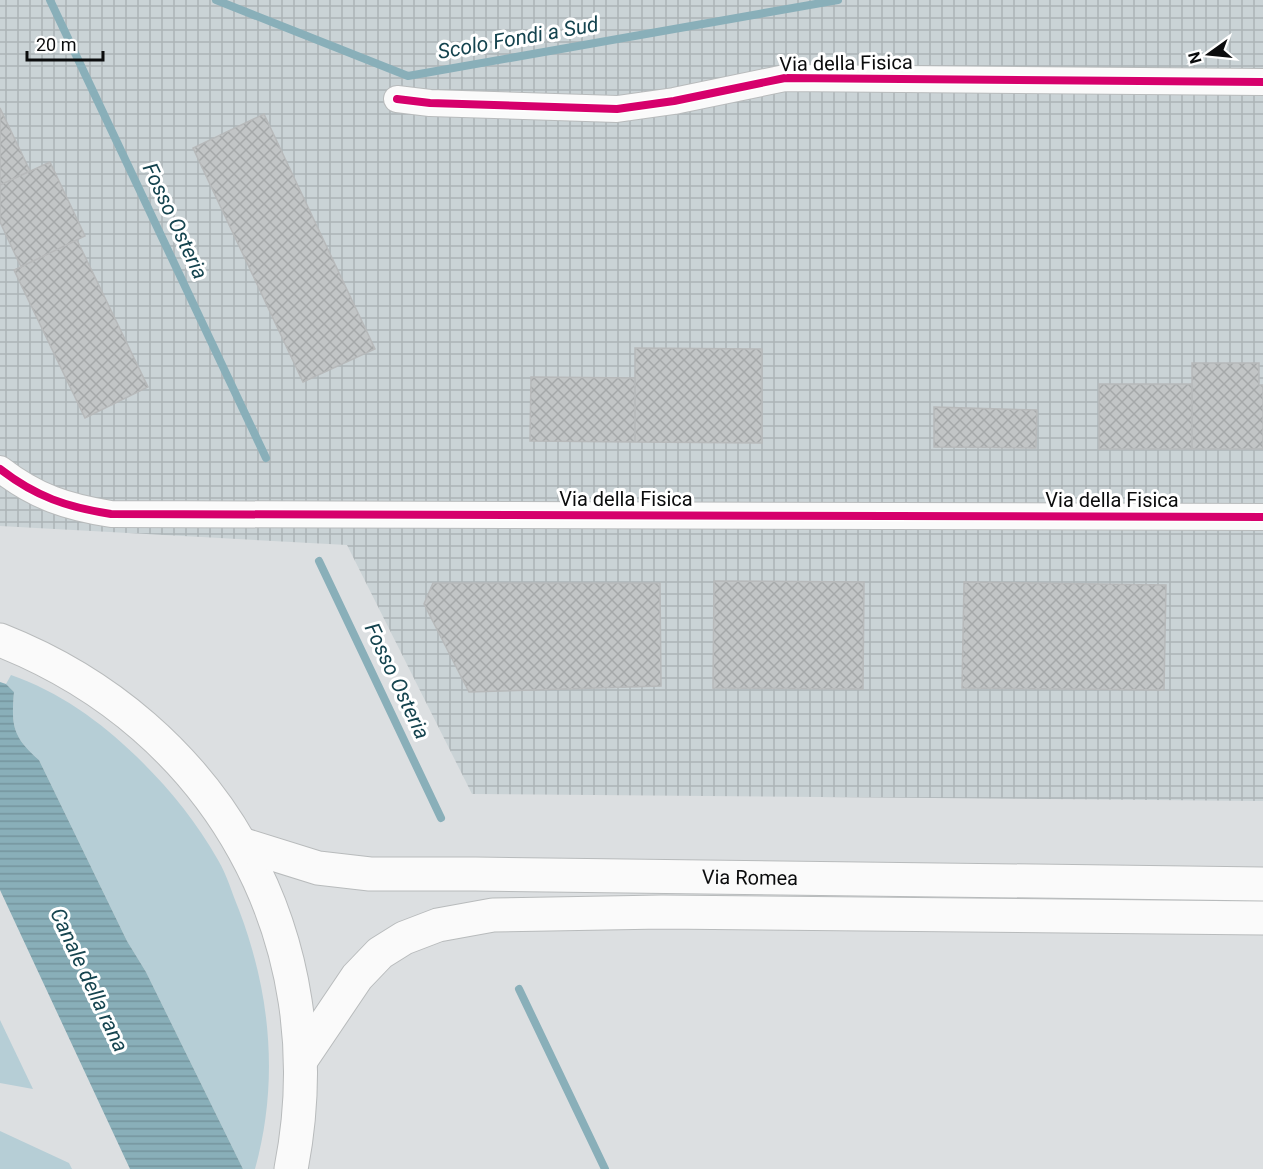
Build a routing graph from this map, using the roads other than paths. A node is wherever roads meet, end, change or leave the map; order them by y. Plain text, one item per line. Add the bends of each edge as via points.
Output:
1 (1263, 82) edge
2 (397, 99) dead end
3 (0, 469) edge
4 (1263, 517) edge
5 (0, 640) edge
6 (241, 844) junction
7 (1263, 884) edge
8 (1263, 918) edge
9 (301, 1060) junction
10 (291, 1169) edge

1 - 2 street, Via della Fisica via 785,78 617,109
3 - 4 street, Via della Fisica via 49,499 111,514
5 - 6 main road via 75,675 151,732 185,766
6 - 7 main road, Via Romea via 318,868 370,874
6 - 9 main road via 266,895 284,948 296,1004
8 - 9 main road, Via Romea via 662,912 493,915 438,925 404,938 380,953 357,977
9 - 10 main road

